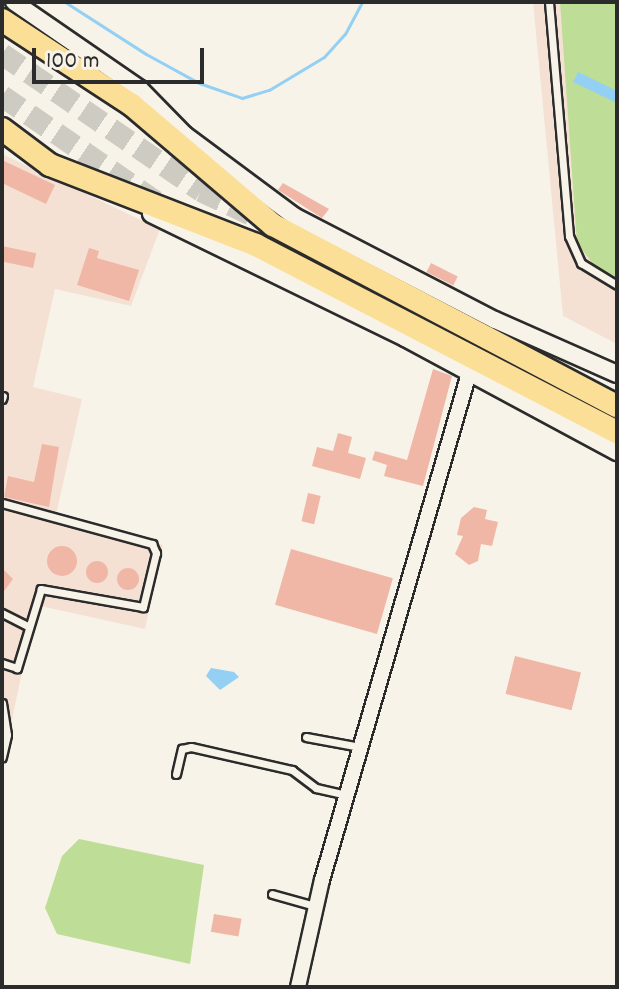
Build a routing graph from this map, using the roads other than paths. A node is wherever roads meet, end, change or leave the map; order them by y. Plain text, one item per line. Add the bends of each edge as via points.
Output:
1 (14, 2) edge
2 (549, 2) edge
3 (2, 20) edge
4 (2, 129) edge
5 (2, 143) edge
6 (50, 165) junction
7 (617, 285) edge
8 (471, 364) junction
9 (617, 374) edge
10 (617, 406) edge
11 (617, 432) edge
12 (617, 452) edge
13 (2, 503) edge
14 (2, 613) edge
15 (28, 626) junction
16 (2, 663) edge
17 (2, 703) edge
18 (306, 737) dead end
19 (360, 747) junction
20 (2, 757) edge
21 (176, 774) dead end
22 (347, 795) junction
23 (272, 894) dead end
24 (315, 906) junction
25 (298, 987) edge

1 - 9 street via 140,89 185,135 277,206 471,309
2 - 7 lane via 569,236 581,263
3 - 10 highway via 132,105 221,186 317,251
4 - 6 highway
5 - 6 street
6 - 8 highway via 256,245
8 - 11 highway
8 - 12 street
8 - 19 street
13 - 15 lane via 152,544 156,553 143,607 41,589
14 - 15 lane
15 - 16 lane via 17,668
17 - 20 lane via 7,735
18 - 19 lane
19 - 22 street
21 - 22 lane via 182,749 191,747 292,770 316,788
22 - 24 street
23 - 24 lane
24 - 25 street

